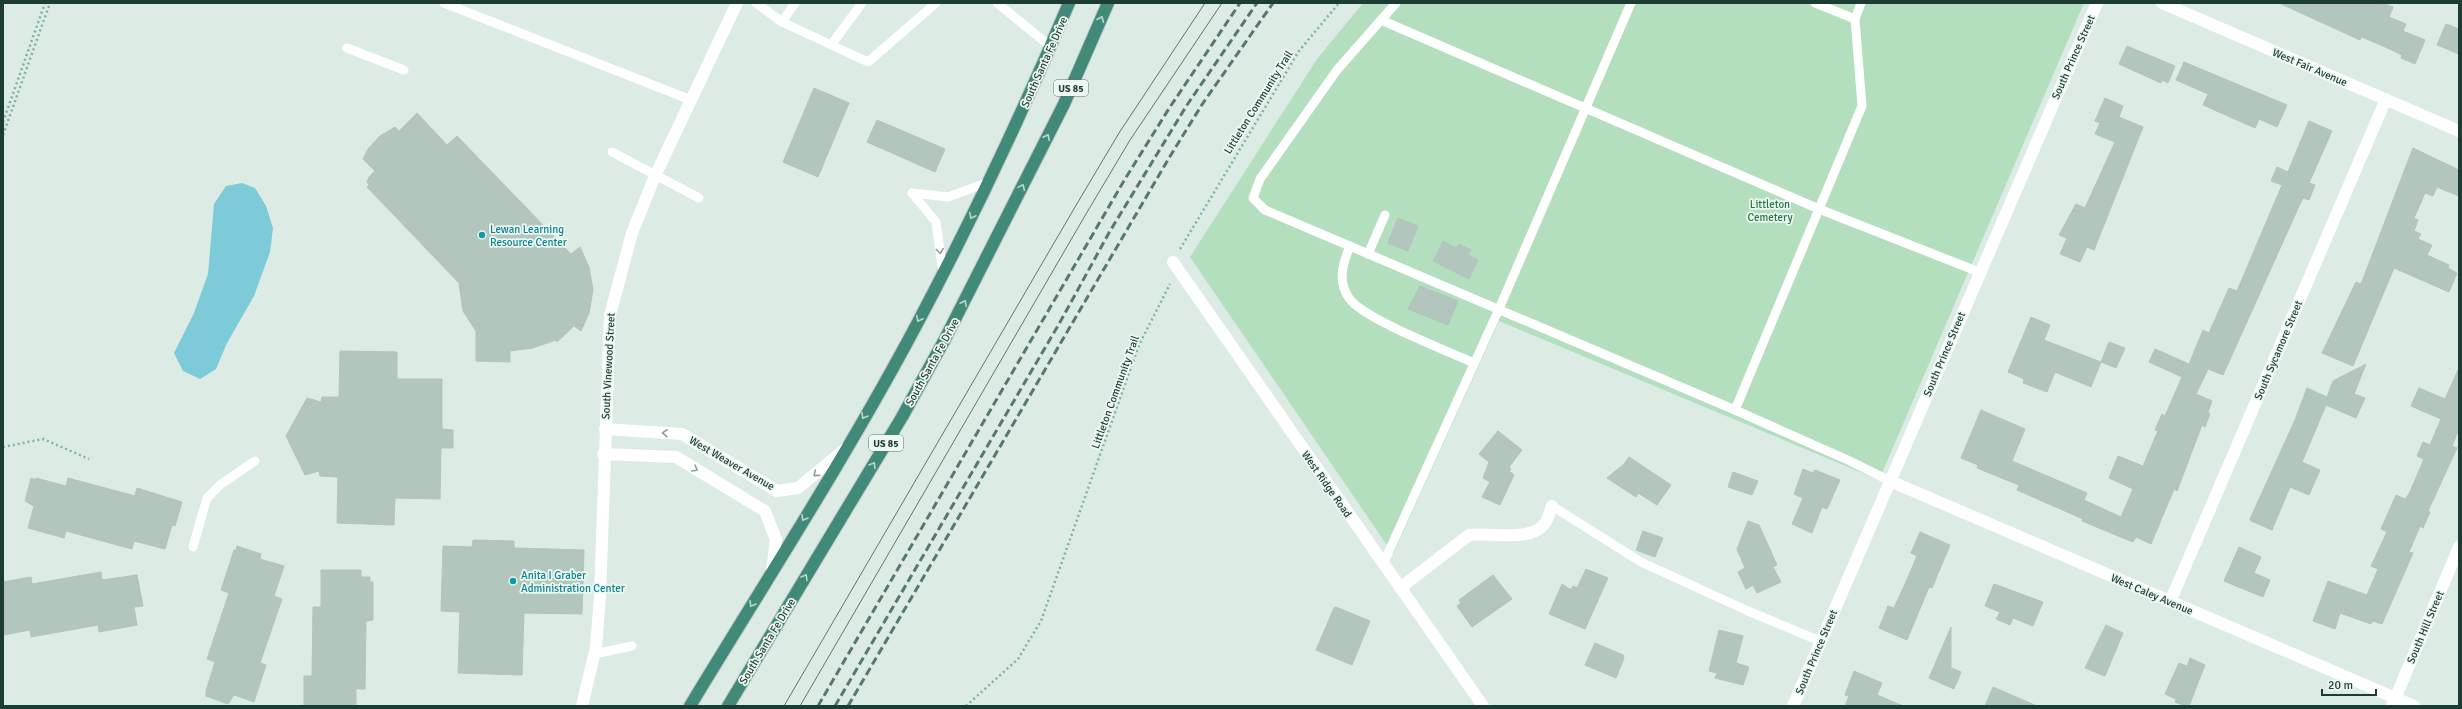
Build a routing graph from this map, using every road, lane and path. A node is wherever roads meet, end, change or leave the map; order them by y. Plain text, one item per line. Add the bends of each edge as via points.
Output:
1 (45, 3) edge
2 (50, 3) edge
3 (444, 3) edge
4 (738, 3) edge
5 (756, 3) edge
6 (795, 3) edge
7 (862, 3) edge
8 (936, 3) edge
9 (997, 3) edge
10 (1069, 3) edge
11 (1108, 3) edge
12 (1339, 3) edge
13 (1396, 3) edge
14 (1631, 3) edge
15 (1815, 3) edge
16 (1861, 3) edge
17 (2097, 3) edge
18 (2162, 3) edge
19 (1855, 19) junction
20 (1381, 20) junction
21 (782, 22) junction
22 (831, 45) junction
23 (1050, 46) junction
24 (347, 48) dead end
25 (404, 70) dead end
26 (2386, 99) junction
27 (691, 100) junction
28 (1586, 108) junction
29 (3, 122) edge
30 (2459, 131) edge
31 (3, 135) edge
32 (612, 152) dead end
33 (655, 176) junction
34 (989, 182) junction
35 (699, 198) dead end
36 (1820, 208) junction
37 (1385, 215) dead end
38 (1350, 246) junction
39 (1368, 254) junction
40 (1173, 262) junction
41 (943, 272) junction
42 (1979, 272) junction
43 (1499, 309) junction
44 (1474, 362) junction
45 (1735, 410) junction
46 (604, 429) junction
47 (3, 447) edge
48 (845, 449) junction
49 (603, 454) junction
50 (89, 459) dead end
51 (255, 461) dead end
52 (1890, 481) junction
53 (1552, 506) joint
54 (193, 547) dead end
55 (2459, 547) edge
56 (1383, 564) junction
57 (772, 571) junction
58 (1400, 588) junction
59 (2170, 602) junction
60 (1820, 641) junction
61 (632, 646) dead end
62 (594, 654) junction
63 (2393, 702) edge
64 (582, 706) edge
65 (690, 706) edge
66 (728, 706) edge
67 (966, 706) edge
68 (1483, 706) edge
69 (1793, 706) edge
70 (2414, 706) edge

1 - 29 path
2 - 31 path
3 - 27 lane
4 - 27 street, South Vinewood Street
5 - 21 lane
6 - 21 lane
7 - 22 lane
8 - 22 lane via 868,62
9 - 23 lane
10 - 23 highway, South Santa Fe Drive / US 85
66 -> 11 highway, South Santa Fe Drive / US 85 via 902,417 945,339 1064,104
12 - 40 path, Littleton Community Trail via 1299,51
13 - 20 lane
14 - 28 lane
15 - 19 lane
16 - 19 lane
17 - 42 street, South Prince Street
18 - 26 street, West Fair Avenue
19 - 36 lane via 1862,106
20 - 28 lane
20 - 38 lane via 1337,70 1260,179 1254,198 1265,210
21 - 22 lane
23 - 34 highway, South Santa Fe Drive / US 85
24 - 25 lane
26 - 30 street, West Fair Avenue
26 - 59 street, South Sycamore Street
27 - 33 street, South Vinewood Street
28 - 36 lane
28 - 43 lane
32 - 33 lane
33 - 35 lane
33 - 46 street, South Vinewood Street via 632,233 610,315
34 -> 41 highway, South Santa Fe Drive / US 85
34 -> 41 lane via 948,197 912,193 936,222
36 - 42 lane
36 - 45 lane
37 - 39 lane
38 - 39 lane
38 - 44 lane via 1341,266 1343,284 1349,298 1367,314
39 - 43 lane
40 - 56 street, West Ridge Road
40 - 67 path, Littleton Community Trail via 1169,289 1139,345 1041,621 1018,658
41 -> 48 highway, South Santa Fe Drive / US 85 via 917,324
42 - 52 street, South Prince Street
43 - 44 lane
43 - 45 lane
44 - 56 lane
45 - 52 lane
48 -> 46 street, West Weaver Avenue via 798,488 777,491 682,434
46 - 49 street, South Vinewood Street
47 - 50 path via 43,439
48 -> 57 highway, South Santa Fe Drive / US 85
49 -> 57 street, West Weaver Avenue via 676,457 765,511 776,540
49 - 62 street, South Vinewood Street via 600,596
51 - 54 lane via 221,484 207,498
52 - 59 street, West Caley Avenue
52 - 60 street, South Prince Street
53 - 58 street via 1545,523 1538,530 1497,536 1482,533 1469,535
53 - 60 lane via 1641,562
55 - 63 street, South Hill Street
56 - 58 street, West Ridge Road
57 -> 65 highway, South Santa Fe Drive / US 85
58 - 68 street, West Ridge Road
59 - 63 street, West Caley Avenue
60 - 69 street, South Prince Street
61 - 62 lane
62 - 64 street, South Vinewood Street
63 - 70 street, West Caley Avenue

